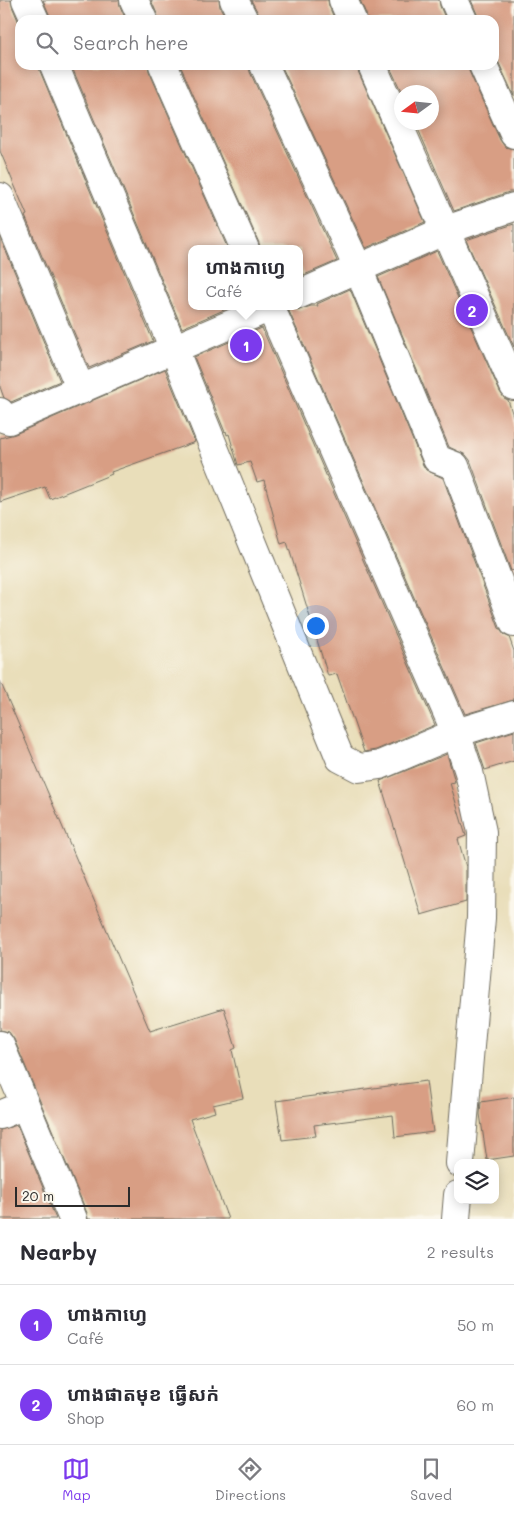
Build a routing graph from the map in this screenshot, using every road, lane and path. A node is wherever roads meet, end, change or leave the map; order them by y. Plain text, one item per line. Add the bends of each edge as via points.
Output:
1 (26, 0) edge
2 (134, 0) edge
3 (234, 0) edge
4 (343, 0) edge
5 (454, 0) edge
6 (33, 15) edge
7 (141, 15) edge
8 (242, 15) edge
9 (350, 15) edge
10 (461, 15) edge
11 (56, 70) edge
12 (165, 70) edge
13 (266, 70) edge
14 (374, 70) edge
15 (485, 70) edge
16 (514, 134) edge
17 (0, 197) edge
18 (514, 207) edge
19 (446, 230) junction
20 (243, 245) edge
21 (358, 268) junction
22 (303, 293) edge
23 (264, 310) edge
24 (272, 310) edge
25 (174, 349) junction
26 (514, 386) edge
27 (81, 390) junction
28 (0, 412) edge
29 (514, 623) edge
30 (514, 715) edge
31 (456, 733) junction
32 (0, 1045) edge
33 (12, 1110) edge
34 (460, 1159) edge
35 (457, 1204) edge
36 (72, 1219) edge
37 (456, 1219) edge

1 - 6 street
2 - 7 street
3 - 8 street
4 - 9 street
5 - 10 street
11 - 25 street
12 - 20 street
13 - 21 street
14 - 19 street
15 - 16 street
17 - 27 street
18 - 19 street
19 - 21 street
19 - 26 street
21 - 22 street
21 - 29 street via 437,459 455,466
23 - 25 street
24 - 31 street
25 - 27 street
25 - 31 street via 340,758 359,768 380,766
27 - 28 street via 9,420
30 - 31 street
31 - 34 street via 470,772 482,832 481,918
32 - 33 street
33 - 36 street
35 - 37 street

